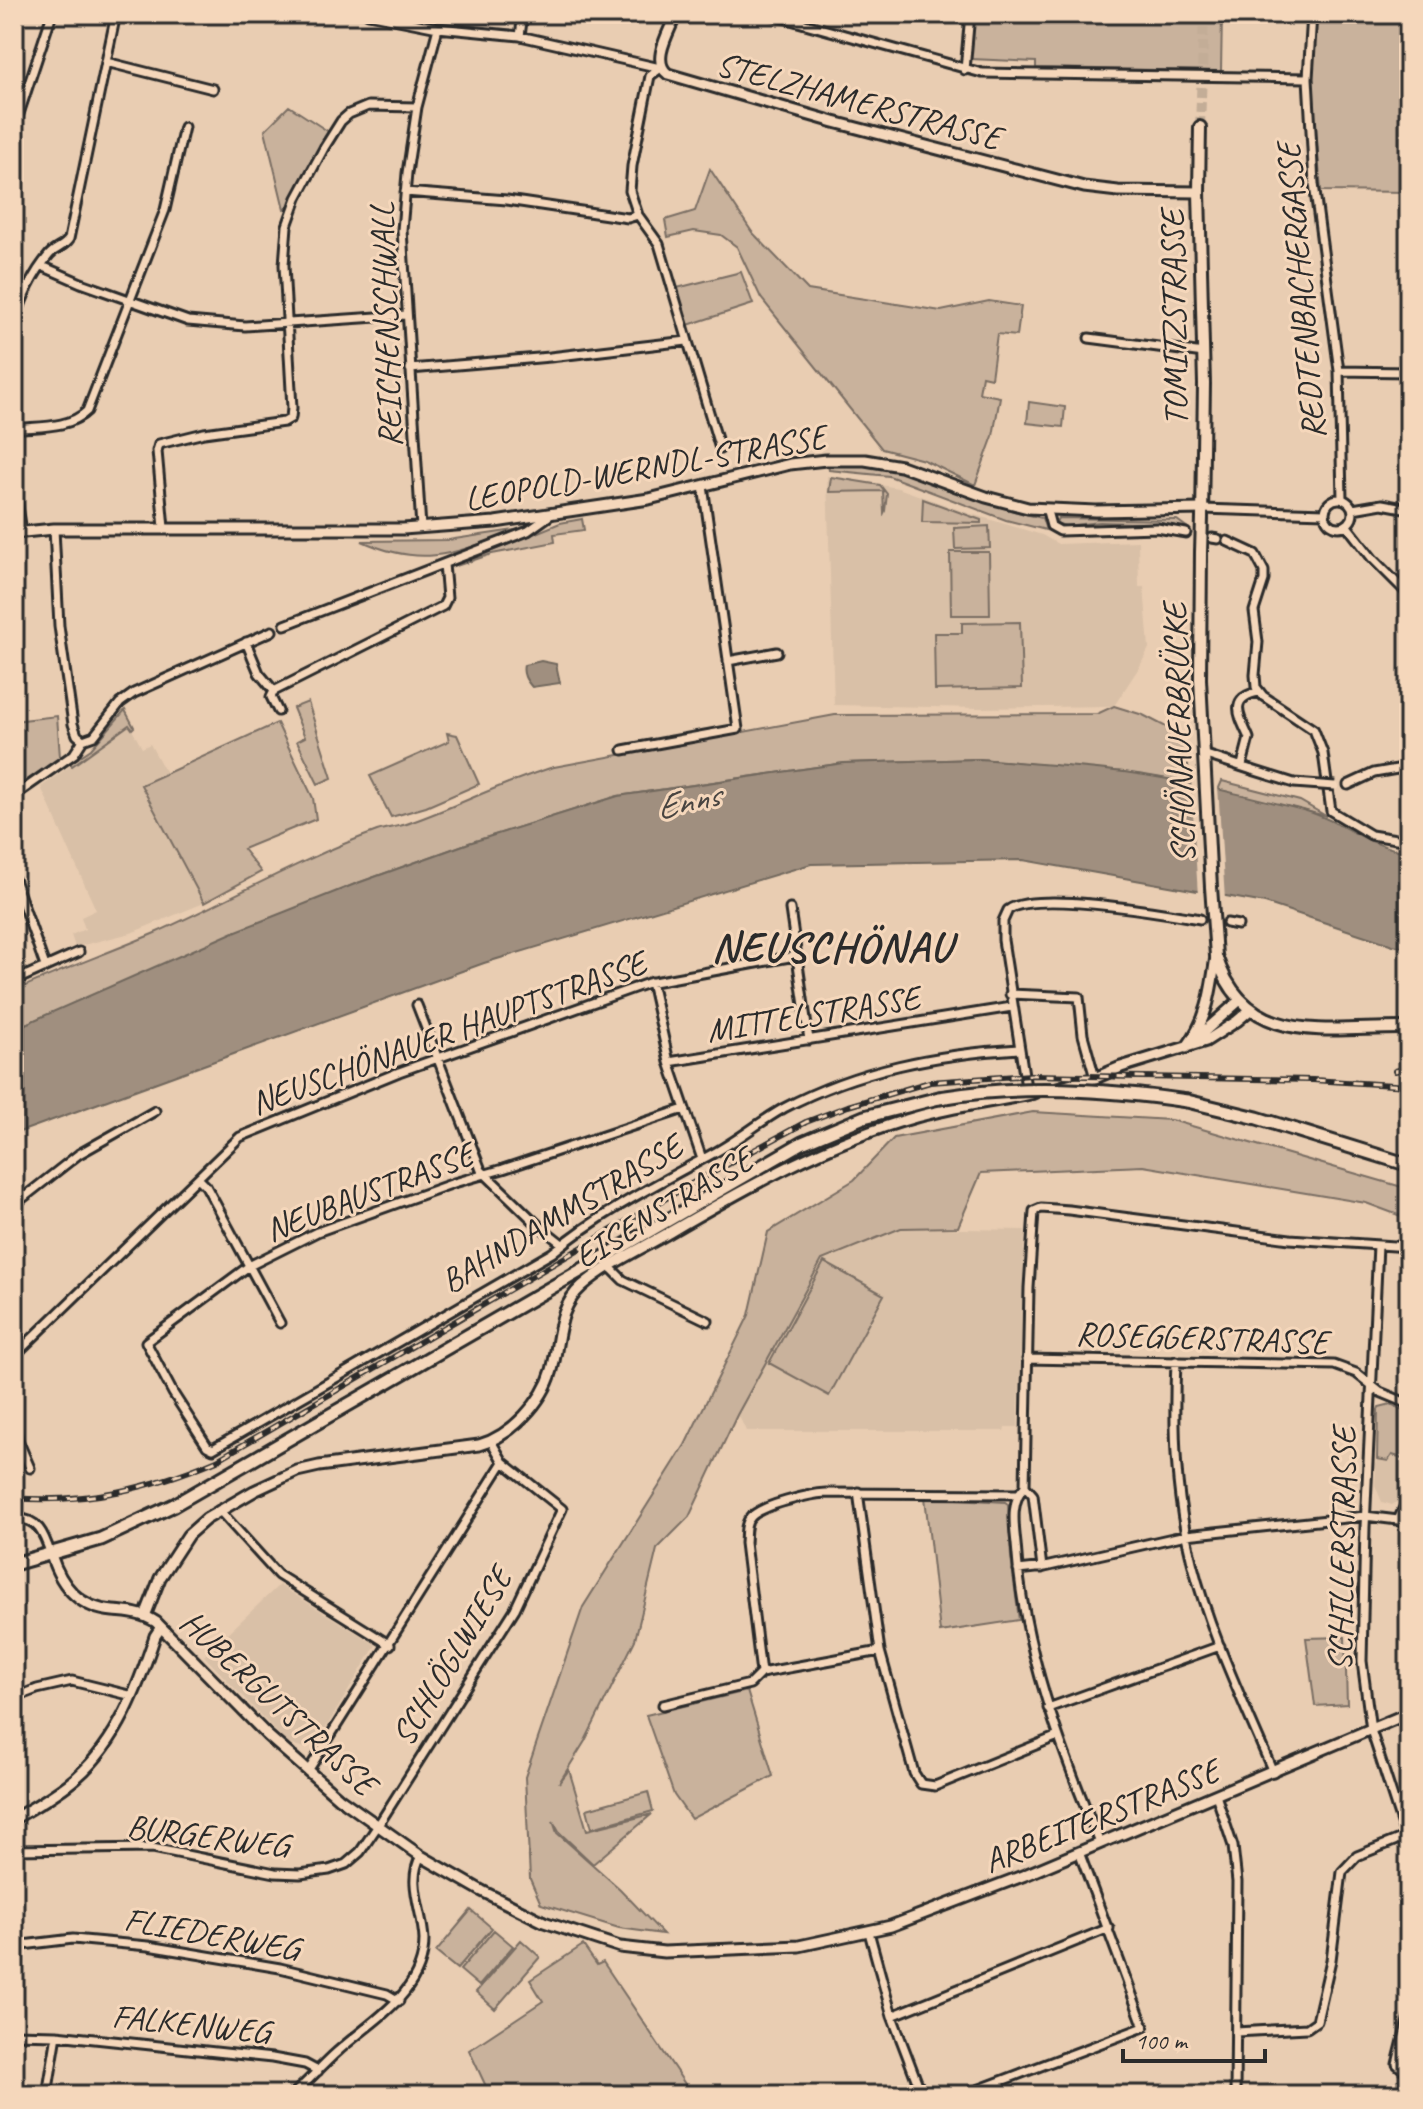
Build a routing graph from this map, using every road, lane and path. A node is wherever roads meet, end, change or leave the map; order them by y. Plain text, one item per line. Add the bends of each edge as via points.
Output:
1 (52, 14) edge
2 (116, 14) edge
3 (368, 14) edge
4 (523, 14) edge
5 (676, 14) edge
6 (769, 14) edge
7 (970, 14) edge
8 (1312, 14) edge
9 (438, 28) junction
10 (520, 36) junction
11 (106, 62) junction
12 (661, 68) junction
13 (965, 70) junction
14 (1308, 78) junction
15 (213, 89) dead end
16 (417, 107) junction
17 (184, 127) dead end
18 (1200, 127) tunnel mouth
19 (14, 129) edge
20 (405, 192) junction
21 (1199, 192) junction
22 (638, 215) junction
23 (42, 266) junction
24 (129, 301) junction
25 (406, 315) junction
26 (288, 324) junction
27 (14, 325) edge
28 (1089, 338) dead end
29 (687, 341) junction
30 (1204, 353) junction
31 (410, 369) junction
32 (1339, 371) junction
33 (1409, 372) edge
34 (14, 429) edge
35 (720, 449) dead end
36 (14, 482) edge
37 (703, 486) junction
38 (1342, 499) junction
39 (1353, 509) junction
40 (1409, 509) edge
41 (1047, 511) junction
42 (554, 513) junction
43 (1202, 513) junction
44 (1325, 513) junction
45 (1347, 526) junction
46 (164, 528) junction
47 (421, 528) junction
48 (54, 529) junction
49 (18, 532) edge
50 (1186, 533) dead end
51 (1227, 541) dead end
52 (444, 564) junction
53 (1409, 595) edge
54 (285, 625) dead end
55 (272, 631) dead end
56 (246, 642) junction
57 (777, 652) dead end
58 (728, 661) junction
59 (274, 691) junction
60 (1259, 692) junction
61 (278, 711) dead end
62 (83, 740) junction
63 (623, 750) dead end
64 (1203, 754) junction
65 (1242, 765) junction
66 (1409, 767) edge
67 (1348, 785) dead end
68 (1335, 786) dead end
69 (14, 796) edge
70 (1409, 841) edge
71 (14, 879) edge
72 (790, 909) dead end
73 (1200, 919) tunnel mouth
74 (1227, 923) tunnel mouth
75 (1238, 925) dead end
76 (79, 952) dead end
77 (795, 956) junction
78 (1216, 956) junction
79 (45, 966) junction
80 (14, 981) edge
81 (651, 982) junction
82 (1010, 994) junction
83 (1240, 1000) junction
84 (417, 1005) dead end
85 (1012, 1007) junction
86 (1250, 1010) junction
87 (1409, 1028) edge
88 (809, 1040) junction
89 (1186, 1048) junction
90 (1019, 1049) junction
91 (438, 1059) junction
92 (669, 1062) junction
93 (1095, 1078) junction
94 (1027, 1095) junction
95 (684, 1109) junction
96 (155, 1111) dead end
97 (702, 1159) junction
98 (1409, 1165) edge
99 (484, 1174) junction
100 (198, 1178) junction
101 (14, 1205) edge
102 (561, 1243) junction
103 (1378, 1245) junction
104 (1409, 1247) edge
105 (249, 1266) junction
106 (610, 1267) junction
107 (708, 1321) dead end
108 (280, 1323) dead end
109 (14, 1356) edge
110 (1027, 1359) junction
111 (1176, 1361) junction
112 (1371, 1384) junction
113 (173, 1393) joint
114 (1409, 1404) edge
115 (14, 1417) edge
116 (491, 1441) junction
117 (503, 1462) junction
118 (30, 1468) dead end
119 (1025, 1486) junction
120 (858, 1492) junction
121 (1017, 1494) junction
122 (1409, 1497) edge
123 (219, 1510) junction
124 (1365, 1516) junction
125 (14, 1519) edge
126 (1398, 1520) junction
127 (1409, 1525) edge
128 (1186, 1535) junction
129 (51, 1555) junction
130 (14, 1564) edge
131 (1042, 1568) junction
132 (1018, 1570) junction
133 (145, 1616) junction
134 (161, 1627) junction
135 (390, 1645) junction
136 (1220, 1646) junction
137 (880, 1651) junction
138 (761, 1673) junction
139 (133, 1696) junction
140 (14, 1698) edge
141 (663, 1705) dead end
142 (1048, 1708) junction
143 (1409, 1713) edge
144 (1371, 1730) junction
145 (1058, 1736) junction
146 (308, 1771) junction
147 (1273, 1772) junction
148 (1216, 1795) junction
149 (14, 1819) edge
150 (377, 1827) junction
151 (1404, 1837) junction
152 (1100, 1843) junction
153 (1409, 1847) edge
154 (14, 1850) edge
155 (1079, 1852) junction
156 (421, 1856) junction
157 (1109, 1928) junction
158 (869, 1932) junction
159 (14, 1946) edge
160 (399, 2001) junction
161 (892, 2016) junction
162 (1409, 2016) edge
163 (1236, 2032) junction
164 (14, 2034) edge
165 (57, 2035) junction
166 (318, 2071) junction
167 (1409, 2075) edge
168 (47, 2095) edge
169 (292, 2095) edge
170 (922, 2095) edge
171 (964, 2095) edge
172 (1235, 2095) edge

1 - 19 street
2 - 11 street
3 - 9 street, STELZHAMERSTRASSE
4 - 10 street
5 - 12 street via 659,60
6 - 13 street
7 - 13 street
8 - 14 street, REDTENBACHERGASSE
9 - 10 street, STELZHAMERSTRASSE
9 - 16 street, REICHENSCHWALL
10 - 12 street, STELZHAMERSTRASSE
11 - 15 street
11 - 23 street via 69,239
12 - 21 street, STELZHAMERSTRASSE via 834,122 1074,184 1118,191
12 - 22 street via 650,76 632,166 630,191
13 - 14 street
14 - 32 street, REDTENBACHERGASSE via 1315,199
16 - 20 street, REICHENSCHWALL
16 - 26 street via 368,106 349,114 313,167 287,226
17 - 24 street via 165,210
18 - 21 main road, TOMITZSTRASSE
20 - 22 street
20 - 25 street, REICHENSCHWALL
21 - 30 main road, TOMITZSTRASSE
22 - 29 street via 659,244
23 - 24 street
23 - 27 street
24 - 26 street via 188,321
24 - 34 street via 87,411 68,424
25 - 26 street
25 - 31 street, REICHENSCHWALL
26 - 46 street via 291,418 159,444
28 - 30 street
29 - 31 street
29 - 35 street
30 - 43 main road, TOMITZSTRASSE
31 - 47 street, REICHENSCHWALL
32 - 33 street
32 - 38 street, REDTENBACHERGASSE
36 - 49 street
37 - 41 street, LEOPOLD-WERNDL-STRASSE via 803,462 865,460
37 - 42 street, LEOPOLD-WERNDL-STRASSE
37 - 58 street
38 - 39 street
38 - 44 street via 1331,502
39 - 40 street via 1382,504
39 - 45 street
41 - 43 street, LEOPOLD-WERNDL-STRASSE
41 - 50 street via 1051,526 1060,531 1157,528
42 - 47 street, LEOPOLD-WERNDL-STRASSE
42 - 52 street via 528,531
43 - 44 street, LEOPOLD-WERNDL-STRASSE
43 - 64 main road, SCHÖNAUERBRÜCKE, bridge
44 - 45 street via 1333,527
45 - 53 street
46 - 47 street, LEOPOLD-WERNDL-STRASSE
46 - 48 street, LEOPOLD-WERNDL-STRASSE
48 - 49 street, LEOPOLD-WERNDL-STRASSE
48 - 62 street via 61,644 73,724
51 - 60 street via 1255,554 1264,571 1254,611
52 - 54 street
52 - 59 street via 443,606
55 - 56 street
56 - 59 street via 259,673
56 - 62 street via 134,693 94,736
57 - 58 street
58 - 63 street via 738,729
59 - 61 street via 271,697
60 - 65 street via 1247,695 1237,709 1249,738
60 - 70 street via 1314,730 1323,753 1329,808 1335,815 1371,835
62 - 69 street via 74,754
64 - 65 street
64 - 78 main road, SCHÖNAUERBRÜCKE, bridge
65 - 68 street, bridge via 1294,783
66 - 67 street
71 - 79 street
72 - 77 street
73 - 82 street via 1062,903 1018,904 1005,914
74 - 75 street
76 - 79 street
77 - 81 street, NEUSCHÖNAUER HAUPTSTRASSE
77 - 88 street
78 - 83 main road
78 - 89 street via 1207,1012
79 - 80 street
81 - 91 street, NEUSCHÖNAUER HAUPTSTRASSE
81 - 92 street
82 - 85 street
82 - 93 street via 1079,997
83 - 86 main road
83 - 89 street, EISENSTRASSE
84 - 91 street
85 - 88 street, MITTELSTRASSE
85 - 90 street
86 - 87 main road via 1298,1028
86 - 89 street, EISENSTRASSE via 1212,1038
88 - 92 street, MITTELSTRASSE
89 - 93 street, EISENSTRASSE
90 - 94 street
90 - 97 street, BAHNDAMMSTRASSE via 933,1058 844,1081 781,1110
91 - 99 street
91 - 100 street, NEUSCHÖNAUER HAUPTSTRASSE via 240,1137
92 - 95 street
93 - 94 street, EISENSTRASSE
94 - 106 street, EISENSTRASSE via 915,1117 828,1147
95 - 97 street
95 - 99 street, NEUBAUSTRASSE
96 - 101 street via 88,1148
97 - 102 street, BAHNDAMMSTRASSE
98 - 129 main road, EISENSTRASSE, bridge via 1257,1118 1125,1093 987,1091 864,1117 802,1143 174,1505 101,1539
99 - 102 street
99 - 105 street, NEUBAUSTRASSE via 317,1232
100 - 105 street
100 - 109 street, NEUSCHÖNAUER HAUPTSTRASSE
102 - 113 street, BAHNDAMMSTRASSE via 218,1447 207,1446
103 - 104 street
103 - 110 street via 1041,1208 1031,1219
103 - 112 street, SCHILLERSTRASSE
105 - 108 street
105 - 113 street, NEUBAUSTRASSE via 146,1342
106 - 107 street via 623,1280
106 - 116 street, EISENSTRASSE via 576,1291 562,1318 548,1381 521,1419
110 - 111 street, ROSEGGERSTRASSE
110 - 119 street
111 - 112 street, ROSEGGERSTRASSE via 1334,1365
111 - 128 street via 1174,1442
112 - 114 street, ROSEGGERSTRASSE
112 - 124 street, SCHILLERSTRASSE
115 - 118 street
116 - 117 street
116 - 123 street, EISENSTRASSE via 308,1468
117 - 135 street
117 - 150 street, SCHLÖGLWIESE via 562,1509 515,1609
119 - 121 street
119 - 131 street via 1033,1495
120 - 121 street
120 - 137 street
120 - 138 street via 804,1496 756,1513 747,1523
121 - 132 street
122 - 126 street
123 - 133 street, EISENSTRASSE via 180,1544
123 - 135 street via 278,1575
124 - 126 street
124 - 128 street
124 - 144 street, SCHILLERSTRASSE via 1361,1633
125 - 129 street via 36,1524
126 - 127 street
128 - 131 street
128 - 136 street
129 - 130 main road, EISENSTRASSE
129 - 133 street via 62,1583 81,1600 100,1609
131 - 132 street
132 - 142 street
133 - 134 street, HUBERGUTSTRASSE
134 - 139 street
134 - 146 street, HUBERGUTSTRASSE
135 - 146 street
136 - 142 street
136 - 147 street
137 - 138 street
137 - 145 street via 921,1784 935,1786
138 - 141 street via 750,1684
139 - 140 street via 72,1681
139 - 149 street via 91,1763
142 - 145 street
143 - 144 street, ARBEITERSTRASSE
144 - 147 street, ARBEITERSTRASSE
144 - 151 street, SCHILLERSTRASSE
145 - 152 street
146 - 150 street, HUBERGUTSTRASSE
147 - 148 street, ARBEITERSTRASSE
148 - 152 street, ARBEITERSTRASSE
148 - 163 street via 1235,1859
150 - 154 street, BURGERWEG via 346,1864 300,1874 152,1848
150 - 156 street, HUBERGUTSTRASSE
151 - 153 street, SCHILLERSTRASSE
151 - 163 street via 1357,1856 1342,1872 1317,2021 1307,2028
152 - 155 street, ARBEITERSTRASSE
155 - 157 street
155 - 158 street, ARBEITERSTRASSE via 917,1918
156 - 158 street, ARBEITERSTRASSE via 530,1916 620,1947 685,1952 807,1944
156 - 160 street via 414,1871 422,1952
157 - 161 street
157 - 171 street via 1144,2027
158 - 161 street
159 - 160 street, FLIEDERWEG via 87,1939 172,1949 280,1968
160 - 166 street
161 - 170 street
162 - 167 street via 1397,2064
163 - 172 street
164 - 165 street, FALKENWEG
165 - 166 street, FALKENWEG via 272,2058
165 - 168 street
166 - 169 street

